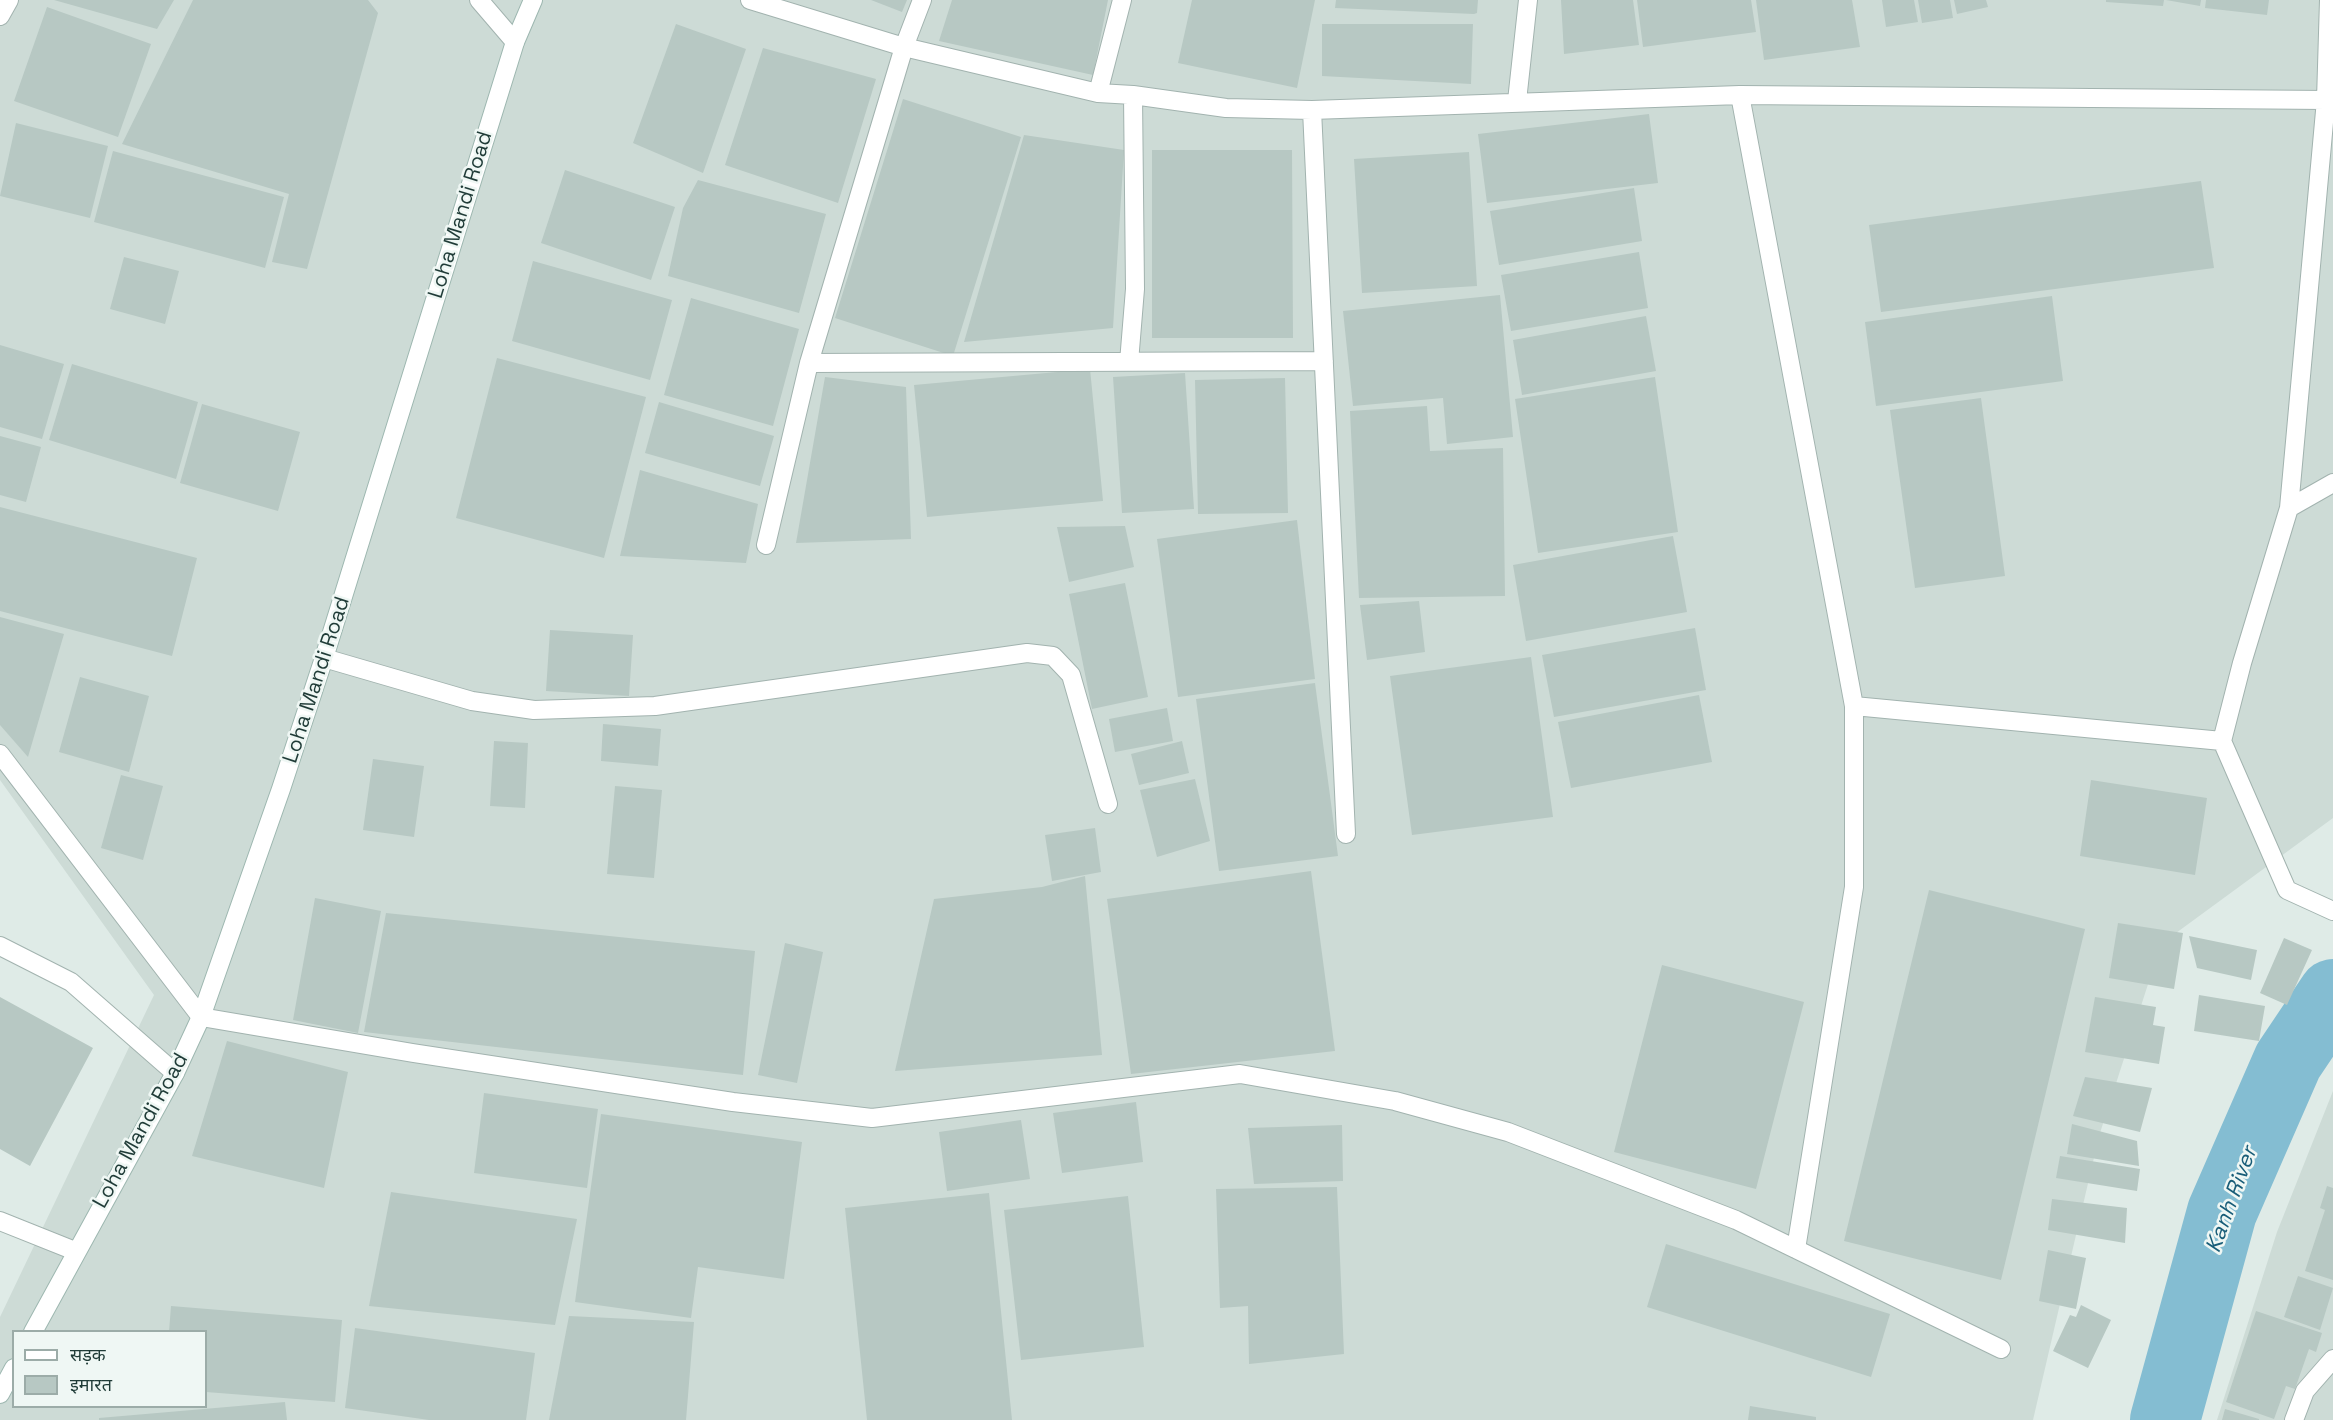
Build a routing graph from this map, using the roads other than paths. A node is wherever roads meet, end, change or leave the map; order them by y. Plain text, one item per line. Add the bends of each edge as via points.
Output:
1 (9, 0) edge
2 (479, 0) edge
3 (533, 0) edge
4 (750, 0) edge
5 (922, 0) edge
6 (1122, 0) edge
7 (1528, 0) edge
8 (2329, 0) edge
9 (0, 16) edge
10 (515, 42) junction
11 (904, 47) junction
12 (1098, 93) junction
13 (1133, 95) junction
14 (1740, 95) junction
15 (2326, 100) junction
16 (1517, 102) junction
17 (1312, 110) junction
18 (1324, 361) junction
19 (1129, 362) junction
20 (809, 363) junction
21 (2333, 483) edge
22 (2289, 508) junction
23 (766, 545) dead end
24 (324, 658) junction
25 (1854, 706) junction
26 (2222, 741) junction
27 (0, 753) edge
28 (1108, 804) dead end
29 (1346, 834) dead end
30 (2333, 911) edge
31 (0, 946) edge
32 (201, 1017) junction
33 (175, 1072) junction
34 (0, 1221) edge
35 (1796, 1249) junction
36 (75, 1251) junction
37 (34, 1330) edge
38 (2001, 1348) dead end
39 (2333, 1359) edge
40 (12, 1372) edge
41 (0, 1394) edge
42 (2294, 1420) edge

1 - 9 street
2 - 10 street
3 - 10 street, Loha Mandi Road
4 - 11 street
5 - 11 street
6 - 12 street
7 - 16 street
8 - 15 street
10 - 24 street, Loha Mandi Road
11 - 12 street
11 - 20 street
12 - 13 street
13 - 17 street via 1226,108
13 - 19 street via 1135,289
14 - 15 street
14 - 16 street
14 - 25 street
15 - 22 street
16 - 17 street
17 - 18 street
18 - 19 street
18 - 29 street
19 - 20 street
20 - 23 street
21 - 22 street
22 - 26 street
24 - 28 street via 472,701 534,710 655,706 1027,653 1053,657 1071,675
24 - 32 street, Loha Mandi Road
25 - 26 street
25 - 35 street via 1854,886
26 - 30 street via 2287,890
27 - 32 street
31 - 33 street via 71,982
32 - 33 street, Loha Mandi Road
32 - 35 street via 721,1100 872,1118 1240,1074 1395,1101 1508,1132 1736,1220
33 - 36 street, Loha Mandi Road
34 - 36 street
35 - 38 street
36 - 37 street, Loha Mandi Road
39 - 42 street via 2305,1391
40 - 41 street

